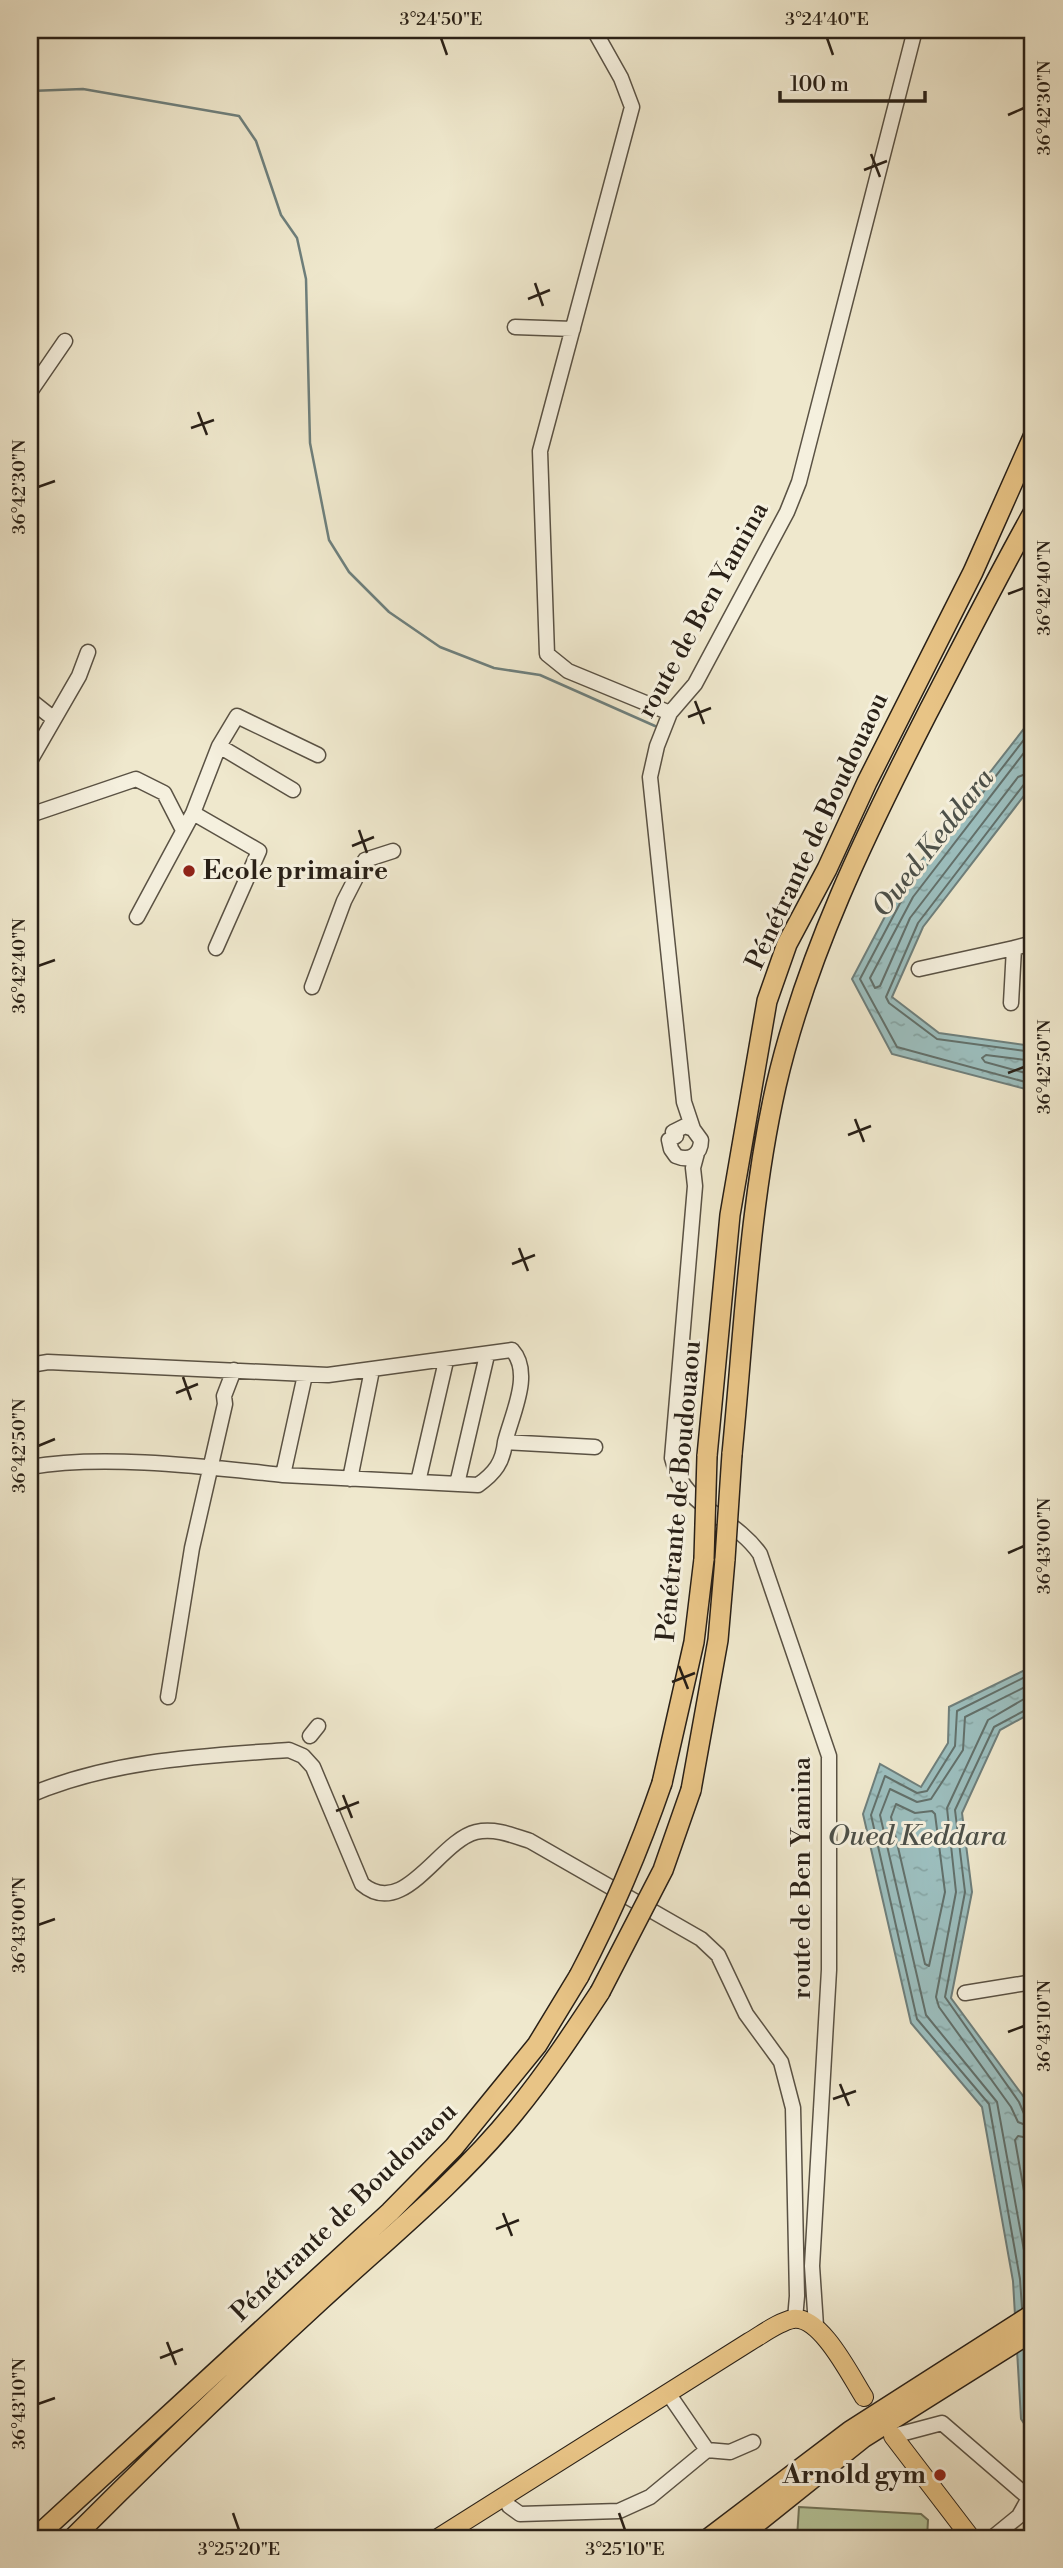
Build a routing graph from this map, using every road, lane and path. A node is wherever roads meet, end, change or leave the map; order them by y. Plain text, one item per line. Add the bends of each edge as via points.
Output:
1 (594, 30) edge
2 (915, 30) edge
3 (515, 327) dead end
4 (573, 329) junction
5 (65, 341) dead end
6 (30, 393) edge
7 (1033, 437) edge
8 (1033, 513) edge
9 (88, 652) dead end
10 (30, 700) edge
11 (670, 713) junction
12 (54, 719) junction
13 (219, 746) junction
14 (318, 755) dead end
15 (30, 761) edge
16 (293, 790) dead end
17 (193, 813) junction
18 (30, 815) edge
19 (183, 830) junction
20 (393, 851) dead end
21 (137, 917) dead end
22 (1033, 943) edge
23 (216, 948) dead end
24 (1014, 948) junction
25 (919, 969) dead end
26 (312, 988) dead end
27 (1011, 1003) dead end
28 (684, 1102) junction
29 (676, 1129) junction
30 (693, 1129) junction
31 (697, 1153) junction
32 (680, 1158) junction
33 (695, 1186) junction
34 (487, 1355) junction
35 (446, 1361) junction
36 (30, 1365) edge
37 (234, 1370) junction
38 (372, 1370) junction
39 (305, 1375) junction
40 (505, 1442) junction
41 (595, 1447) dead end
42 (30, 1467) edge
43 (210, 1468) junction
44 (283, 1475) junction
45 (350, 1479) junction
46 (418, 1482) junction
47 (457, 1484) junction
48 (168, 1697) dead end
49 (30, 1795) edge
50 (1033, 1982) edge
51 (965, 1993) dead end
52 (316, 2292) junction
53 (1033, 2314) edge
54 (795, 2319) junction
55 (816, 2326) junction
56 (1033, 2331) edge
57 (985, 2354) junction
58 (668, 2393) junction
59 (864, 2397) dead end
60 (893, 2436) joint
61 (752, 2442) dead end
62 (707, 2450) junction
63 (505, 2497) junction
64 (1031, 2500) edge
65 (741, 2536) edge
66 (35, 2538) edge
67 (73, 2538) edge
68 (438, 2538) edge
69 (709, 2538) edge
70 (971, 2538) edge
71 (992, 2538) edge

1 - 4 street via 632,107
2 - 11 street, route de Ben Yamina via 799,482 695,684
3 - 4 street
4 - 11 street via 540,451 547,654 568,671
5 - 6 street
7 - 52 highway, Pénétrante de Boudouaou, bridge via 973,572 787,944 767,1001 730,1215 694,1642 662,1783 639,1849 611,1915 537,2045 454,2147
8 - 52 highway, Pénétrante de Boudouaou, bridge via 886,795 793,1021 776,1088 754,1217 718,1640 691,1790 663,1870 600,1992 513,2114 404,2225
9 - 12 street
10 - 12 street
11 - 28 street, route de Ben Yamina via 650,777
12 - 15 street
13 - 14 street via 237,716
13 - 16 street
13 - 17 street
17 - 19 street
17 - 23 street via 259,851
18 - 19 street via 136,779 164,793
19 - 21 street
20 - 26 street via 365,860 344,901
22 - 24 street
24 - 25 street
24 - 27 street
28 - 29 street, route de Ben Yamina
28 - 30 street, route de Ben Yamina
29 - 30 street
29 - 32 street, route de Ben Yamina via 669,1144
30 - 31 street, route de Ben Yamina via 701,1140
31 - 32 street
31 - 33 street, route de Ben Yamina
32 - 33 street
33 - 55 street, route de Ben Yamina via 672,1458 675,1471 688,1494 743,1535 760,1554 829,1756 829,1970 813,2266
34 - 35 street
34 - 40 street via 512,1350 521,1360 523,1372
34 - 47 street
35 - 38 street
35 - 46 street
36 - 37 street
37 - 39 street
37 - 43 street via 224,1396
38 - 39 street
38 - 45 street
39 - 44 street
40 - 41 street
40 - 47 street via 494,1475 478,1485
42 - 43 street via 61,1462
43 - 44 street
43 - 48 street
44 - 45 street
45 - 46 street
46 - 47 street
49 - 54 street via 120,1767 289,1750 313,1767 362,1884 373,1891 403,1888 465,1836 499,1831 530,1841 701,1939 718,1955 746,2014 781,2062 789,2084
50 - 51 street
52 - 66 highway, Pénétrante de Boudouaou
52 - 67 highway, Pénétrante de Boudouaou
53 - 57 highway
54 - 55 main road
54 - 58 main road
55 - 59 main road
56 - 57 highway
57 - 65 highway via 863,2438
57 - 69 highway via 850,2431
58 - 62 street
58 - 63 main road
60 - 64 street via 942,2423
60 - 70 main road
61 - 62 street via 730,2452
62 - 63 street via 650,2497 619,2511 520,2514
63 - 68 main road
64 - 71 street

